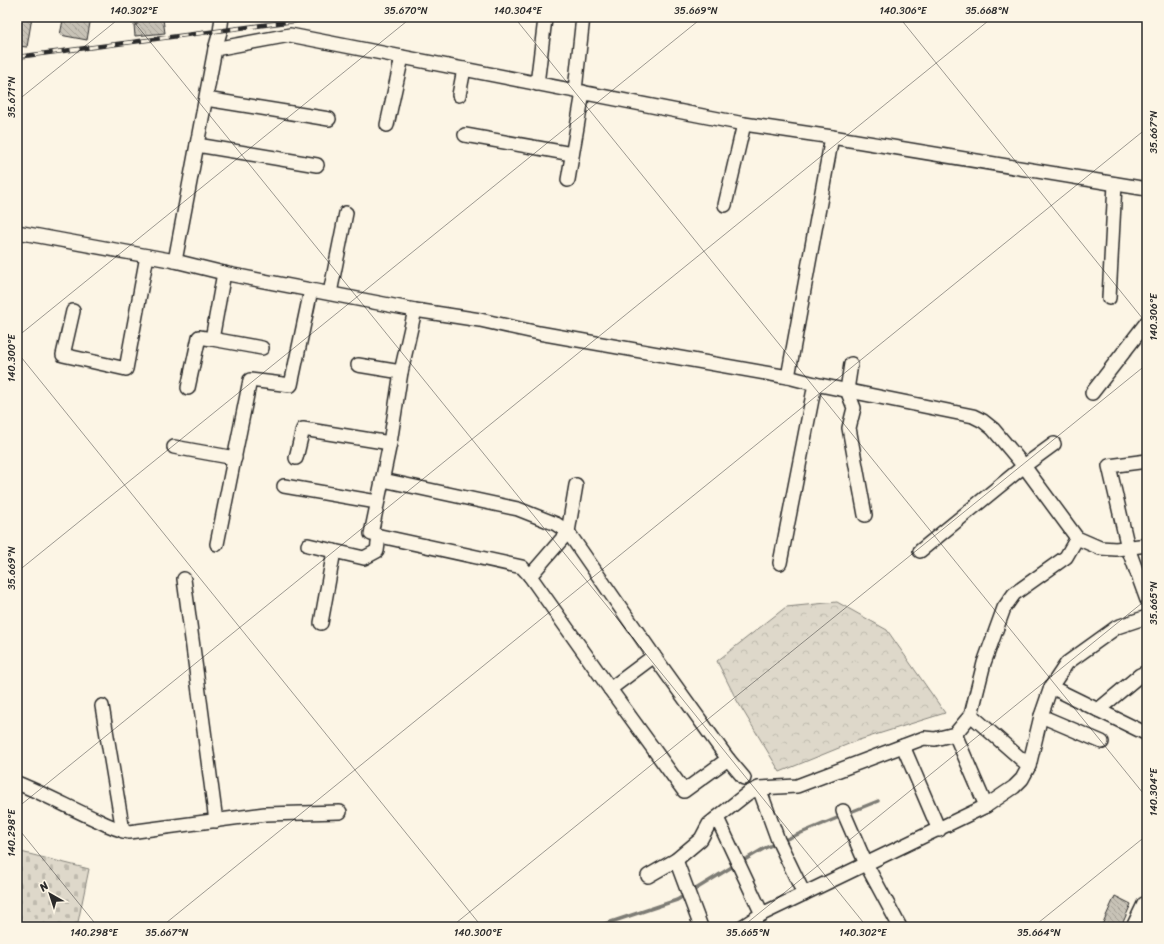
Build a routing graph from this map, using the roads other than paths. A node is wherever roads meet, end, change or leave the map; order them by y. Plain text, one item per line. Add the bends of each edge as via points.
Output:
1 (222, 17) edge
2 (583, 17) edge
3 (545, 19) dead end
4 (215, 50) junction
5 (402, 57) junction
6 (464, 69) junction
7 (537, 84) junction
8 (579, 91) junction
9 (459, 95) dead end
10 (206, 99) junction
11 (329, 119) dead end
12 (744, 124) junction
13 (387, 125) dead end
14 (465, 135) dead end
15 (832, 136) junction
16 (197, 145) junction
17 (572, 154) junction
18 (317, 165) dead end
19 (568, 180) dead end
20 (1115, 184) junction
21 (1147, 189) edge
22 (725, 206) dead end
23 (346, 214) dead end
24 (17, 232) edge
25 (147, 256) junction
26 (175, 261) junction
27 (224, 273) junction
28 (311, 290) junction
29 (330, 293) junction
30 (1109, 298) dead end
31 (415, 310) junction
32 (73, 311) dead end
33 (1147, 322) edge
34 (212, 339) junction
35 (262, 348) dead end
36 (851, 364) dead end
37 (358, 366) dead end
38 (401, 372) junction
39 (788, 377) junction
40 (816, 384) junction
41 (188, 388) dead end
42 (847, 390) junction
43 (1092, 393) dead end
44 (390, 443) junction
45 (1054, 444) dead end
46 (174, 447) dead end
47 (234, 458) junction
48 (296, 458) dead end
49 (1147, 461) edge
50 (1024, 466) junction
51 (383, 480) junction
52 (576, 485) dead end
53 (284, 486) dead end
54 (377, 502) junction
55 (865, 515) dead end
56 (568, 532) junction
57 (379, 536) junction
58 (1077, 538) junction
59 (217, 544) dead end
60 (308, 545) dead end
61 (1147, 545) edge
62 (1128, 548) junction
63 (334, 551) junction
64 (920, 551) dead end
65 (780, 563) dead end
66 (530, 576) junction
67 (184, 579) dead end
68 (1147, 600) edge
69 (1147, 617) edge
70 (321, 623) dead end
71 (654, 656) junction
72 (1147, 672) edge
73 (1051, 687) junction
74 (610, 689) junction
75 (102, 706) dead end
76 (1098, 710) junction
77 (970, 716) junction
78 (1041, 716) junction
79 (955, 734) junction
80 (1147, 734) edge
81 (1102, 742) dead end
82 (903, 746) junction
83 (728, 759) junction
84 (1029, 766) junction
85 (744, 778) dead end
86 (17, 783) edge
87 (759, 788) junction
88 (986, 806) junction
89 (843, 811) dead end
90 (340, 812) dead end
91 (717, 818) junction
92 (216, 820) junction
93 (938, 830) junction
94 (123, 831) junction
95 (676, 860) junction
96 (866, 864) junction
97 (648, 876) dead end
98 (804, 894) junction
99 (1144, 904) dead end
100 (762, 914) junction
101 (701, 927) edge
102 (742, 927) edge
103 (900, 927) edge
104 (1133, 927) edge

1 - 4 street
2 - 8 street
3 - 7 street
4 - 5 street via 290,35
4 - 10 street
5 - 6 street
5 - 13 street
6 - 7 street
6 - 9 street
7 - 8 street
8 - 12 street
8 - 17 street
10 - 11 street
10 - 16 street
12 - 15 street
12 - 22 street
14 - 17 street
15 - 20 street
15 - 39 street
16 - 18 street
16 - 26 street
17 - 19 street
20 - 21 street
20 - 30 street
23 - 29 street
24 - 25 street
25 - 26 street
25 - 32 street via 126,369 63,355
26 - 27 street
27 - 28 street
27 - 34 street
28 - 29 street
28 - 47 street via 291,385 250,380
29 - 31 street
31 - 38 street
31 - 39 street
33 - 43 street
34 - 35 street
34 - 41 street via 199,337
36 - 42 street
37 - 38 street
38 - 44 street
39 - 40 street
40 - 42 street
40 - 65 street
42 - 50 street via 973,416 993,429
42 - 55 street via 854,408 849,428
44 - 48 street via 303,429
44 - 51 street
45 - 50 street
46 - 47 street
47 - 59 street
49 - 62 street via 1109,466
50 - 58 street
50 - 64 street
51 - 54 street
51 - 56 street via 518,509 556,524
52 - 56 street
53 - 54 street
54 - 57 street via 371,534
56 - 66 street
56 - 71 street
57 - 63 street via 377,551 364,558
57 - 66 street via 522,567
58 - 62 street via 1100,548
58 - 77 street via 1066,557 1014,594 1004,608 984,663
60 - 63 street
61 - 62 street
62 - 68 street
63 - 70 street
66 - 74 street
67 - 92 street
69 - 73 street via 1117,627 1087,647 1067,663
71 - 74 street
71 - 83 street
72 - 76 street
73 - 76 street
73 - 78 street
74 - 83 street via 684,790
75 - 94 street
76 - 80 street
77 - 79 street
77 - 84 street
78 - 81 street
78 - 84 street
79 - 82 street via 924,738
79 - 88 street
82 - 87 street via 797,786
82 - 93 street
83 - 85 street
84 - 88 street via 1014,787
86 - 94 street
87 - 91 street via 748,793
87 - 98 street via 778,840
88 - 93 street
89 - 96 street
90 - 92 street via 266,814
91 - 95 street via 709,824 701,839
91 - 100 street
92 - 94 street via 135,832
93 - 96 street
95 - 97 street
95 - 101 street
96 - 98 street
96 - 103 street
98 - 100 street
99 - 104 street
100 - 102 street

